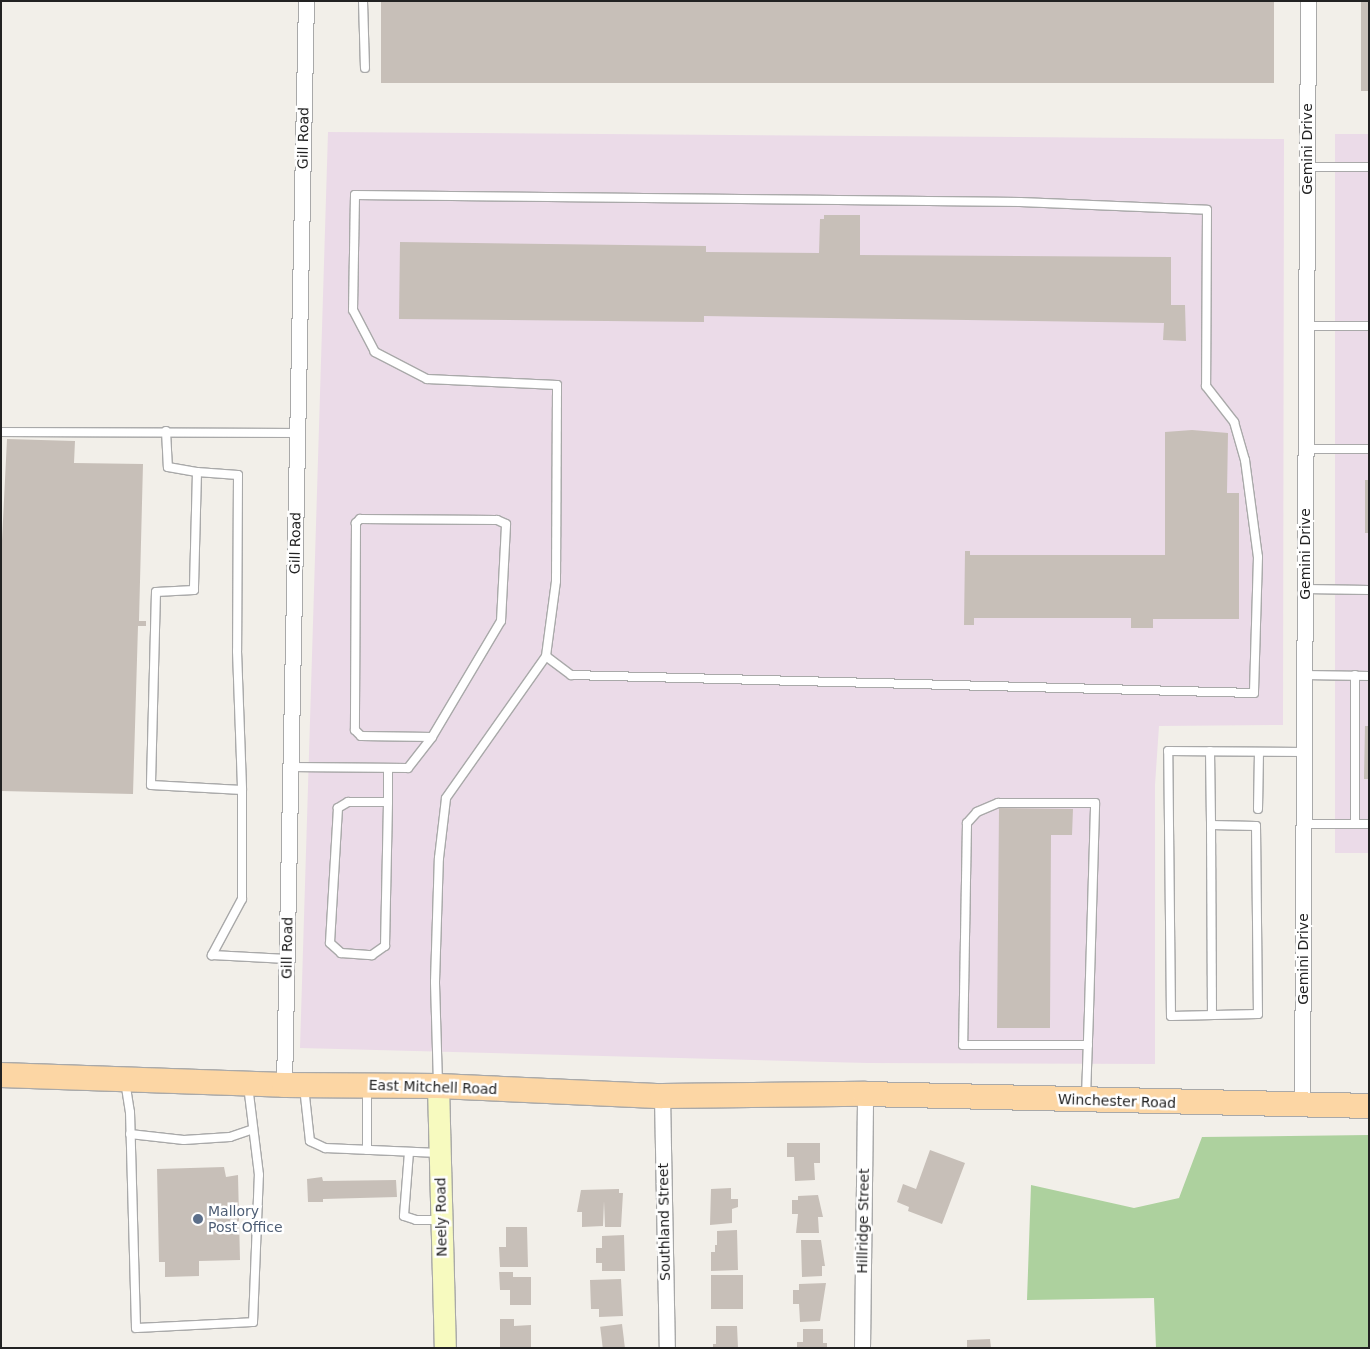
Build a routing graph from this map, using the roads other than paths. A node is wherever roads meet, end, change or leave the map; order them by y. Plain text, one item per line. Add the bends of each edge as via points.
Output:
1 (306, 1) edge
2 (362, 1) edge
3 (1308, 1) edge
4 (365, 68) dead end
5 (1307, 167) junction
6 (1369, 167) edge
7 (1306, 326) junction
8 (1369, 326) edge
9 (166, 431) junction
10 (1, 432) edge
11 (297, 433) junction
12 (1305, 449) junction
13 (1369, 449) edge
14 (197, 472) junction
15 (1305, 589) junction
16 (1369, 590) edge
17 (546, 656) junction
18 (1304, 675) junction
19 (1355, 675) junction
20 (1369, 676) edge
21 (432, 737) junction
22 (1210, 752) junction
23 (1259, 752) junction
24 (1304, 752) junction
25 (290, 767) junction
26 (388, 768) junction
27 (242, 790) junction
28 (388, 802) junction
29 (1258, 809) dead end
30 (1304, 824) junction
31 (1355, 824) junction
32 (1369, 824) edge
33 (1212, 825) junction
34 (287, 959) junction
35 (1212, 1015) junction
36 (1088, 1045) junction
37 (1, 1076) edge
38 (124, 1079) junction
39 (248, 1084) junction
40 (294, 1085) junction
41 (367, 1085) junction
42 (438, 1086) junction
43 (865, 1094) junction
44 (662, 1096) junction
45 (1086, 1100) junction
46 (1302, 1106) junction
47 (1369, 1106) edge
48 (254, 1129) junction
49 (130, 1134) junction
50 (367, 1150) junction
51 (409, 1152) junction
52 (440, 1153) junction
53 (441, 1220) junction
54 (445, 1348) edge
55 (667, 1348) edge
56 (862, 1348) edge

1 - 11 street, Gill Road
2 - 4 lane
3 - 5 street, Gemini Drive
5 - 6 lane
5 - 7 street, Gemini Drive
7 - 8 lane
7 - 12 street, Gemini Drive
9 - 10 lane
9 - 11 lane
9 - 14 lane via 168,468
11 - 25 street, Gill Road
12 - 13 lane
12 - 15 street, Gemini Drive
14 - 27 lane via 238,475 237,651
14 - 27 lane via 194,590 156,592 151,785
15 - 16 lane
15 - 18 street, Gemini Drive
17 - 17 lane via 556,581 557,385 427,379 375,352 353,310 355,195 1000,202 1208,210 1206,386 1234,422 1246,460 1258,557 1254,693 571,675
17 - 42 lane via 446,798 439,858 435,972
18 - 19 lane
18 - 24 street, Gemini Drive
19 - 20 lane
19 - 31 lane
21 - 21 lane via 501,621 506,524 497,520 360,519 356,523 355,730 361,736
21 - 26 lane via 408,768
22 - 23 lane
22 - 33 lane
22 - 35 lane via 1168,751 1168,770 1171,1016
23 - 24 lane
23 - 29 lane
24 - 30 street, Gemini Drive
25 - 26 lane
25 - 34 street, Gill Road
26 - 28 lane
27 - 34 lane via 242,899 212,955
28 - 28 lane via 385,946 372,955 341,953 330,943 338,808 348,802
30 - 31 lane
30 - 46 street, Gemini Drive
31 - 32 lane
33 - 35 lane
33 - 35 lane via 1256,826 1258,1014
34 - 40 street, Gill Road
36 - 36 lane via 963,1045 967,823 977,812 998,803 1095,803
36 - 45 lane
37 - 38 main road, East Mitchell Road
38 - 39 main road, East Mitchell Road
38 - 49 lane
39 - 40 main road, East Mitchell Road
39 - 48 lane
40 - 41 main road, East Mitchell Road
40 - 50 lane via 310,1141 325,1148
41 - 42 main road, East Mitchell Road
41 - 50 lane
42 - 44 main road, East Mitchell Road
42 - 52 street, Neely Road
43 - 44 main road, East Mitchell Road
43 - 45 main road, Winchester Road
43 - 56 street, Hillridge Street
44 - 55 street, Southland Street
45 - 46 main road, Winchester Road
46 - 47 main road, Winchester Road
48 - 49 lane via 230,1137 184,1140
48 - 49 lane via 259,1175 253,1322 136,1328
50 - 51 lane
51 - 52 lane
51 - 53 lane via 404,1216 416,1220
52 - 53 street, Neely Road
53 - 54 street, Neely Road

